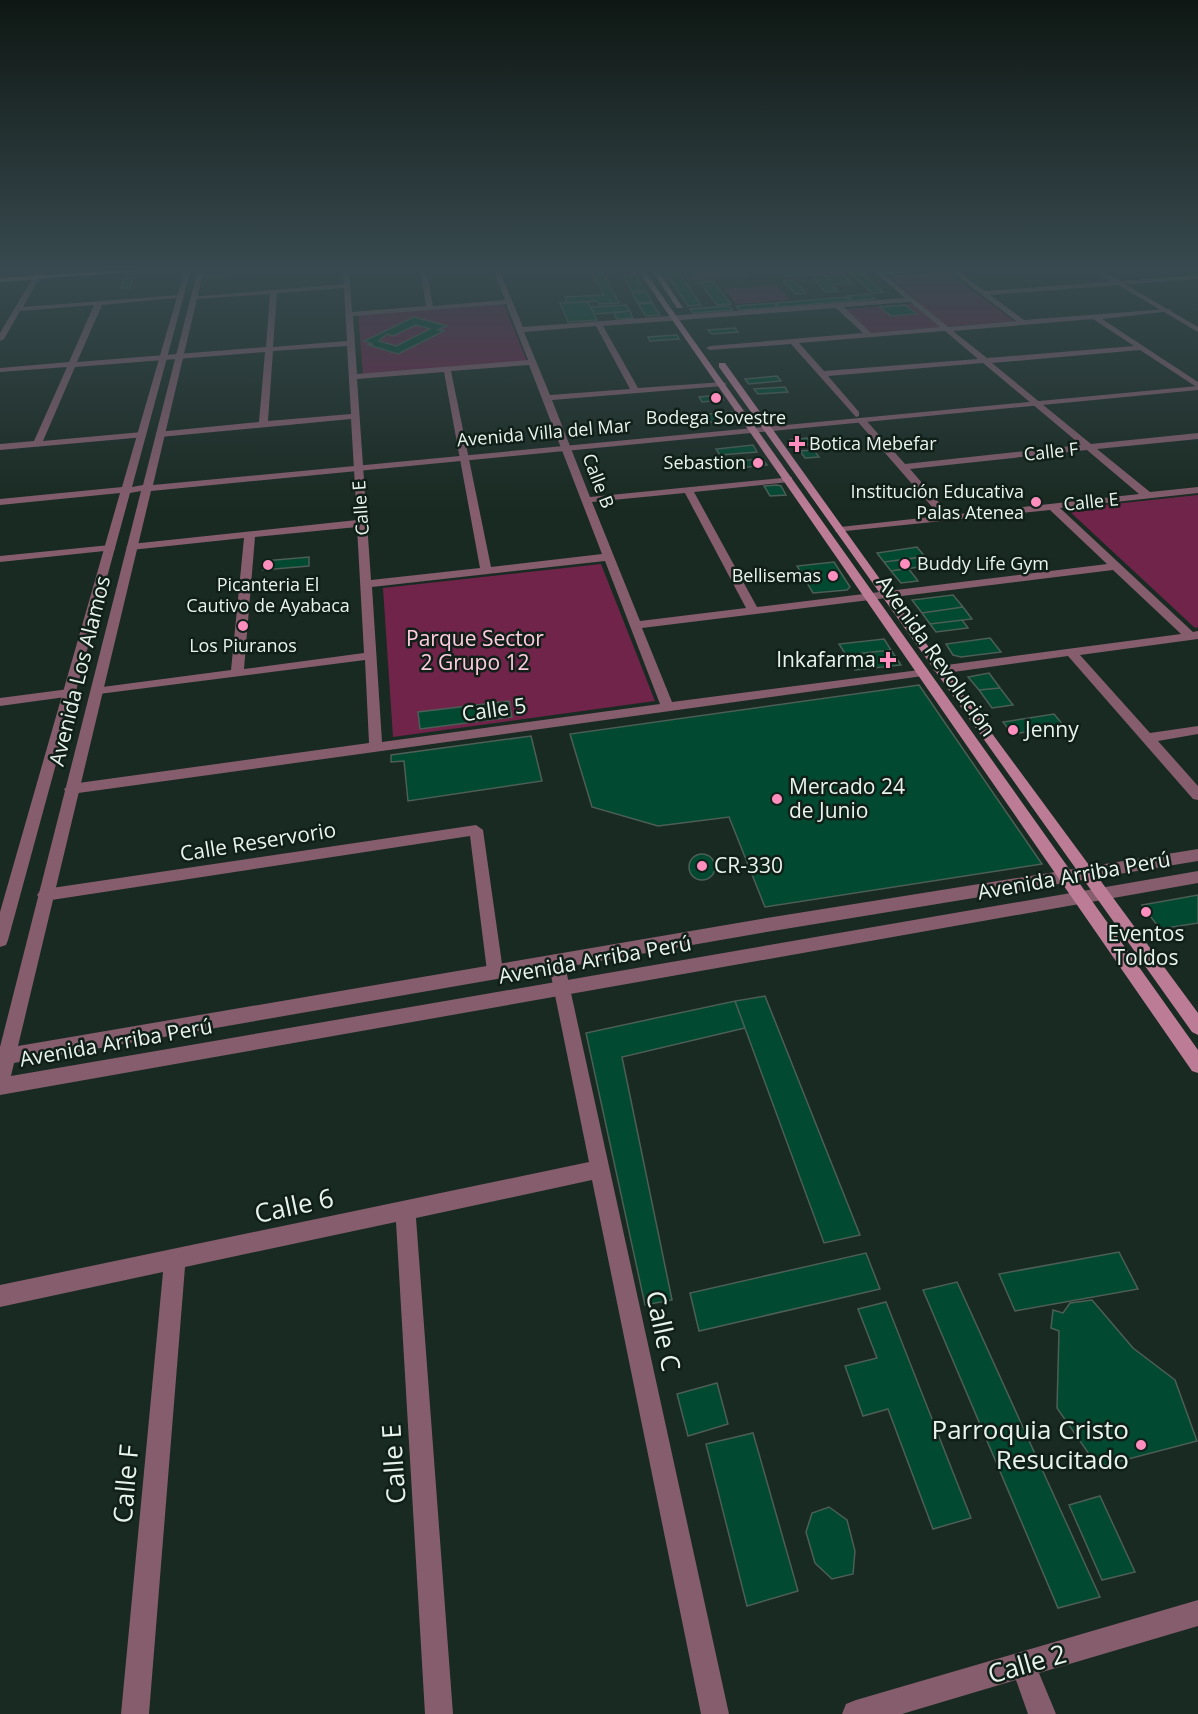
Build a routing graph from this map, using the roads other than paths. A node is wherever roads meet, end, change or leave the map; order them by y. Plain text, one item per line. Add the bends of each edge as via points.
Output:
1 (79, 349) edge
2 (172, 349) edge
3 (174, 349) edge
4 (269, 349) joint
5 (351, 349) edge
6 (526, 349) edge
7 (612, 349) edge
8 (701, 349) edge
9 (711, 349) edge
10 (800, 349) edge
11 (971, 349) edge
12 (1129, 349) edge
13 (1143, 349) edge
14 (171, 357) junction
15 (986, 361) junction
16 (532, 363) junction
17 (72, 364) junction
18 (447, 369) junction
19 (0, 370) edge
20 (822, 374) junction
21 (353, 377) junction
22 (723, 384) junction
23 (1196, 384) edge
24 (635, 391) junction
25 (546, 398) junction
26 (1033, 400) junction
27 (355, 416) junction
28 (858, 417) junction
29 (263, 425) junction
30 (759, 426) junction
31 (160, 434) junction
32 (142, 435) junction
33 (1198, 436) edge
34 (37, 444) junction
35 (564, 444) junction
36 (0, 447) edge
37 (1090, 447) junction
38 (464, 454) junction
39 (358, 464) junction
40 (903, 467) junction
41 (789, 479) junction
42 (147, 484) junction
43 (127, 486) junction
44 (688, 489) junction
45 (1198, 490) edge
46 (0, 495) edge
47 (1148, 495) junction
48 (586, 500) junction
49 (0, 502) edge
50 (1052, 506) junction
51 (948, 518) junction
52 (362, 523) junction
53 (840, 530) junction
54 (249, 534) junction
55 (131, 547) junction
56 (110, 548) junction
57 (608, 557) junction
58 (0, 559) edge
59 (1116, 566) junction
60 (486, 570) junction
61 (366, 584) junction
62 (886, 594) junction
63 (870, 596) junction
64 (753, 610) junction
65 (635, 625) junction
66 (1194, 636) edge
67 (1071, 652) junction
68 (370, 656) junction
69 (939, 670) junction
70 (923, 672) junction
71 (237, 674) junction
72 (95, 692) junction
73 (69, 693) junction
74 (0, 702) edge
75 (667, 706) junction
76 (1198, 730) edge
77 (1147, 738) junction
78 (376, 746) junction
79 (71, 789) junction
80 (1198, 795) edge
81 (1198, 855) edge
82 (1088, 875) junction
83 (1198, 877) edge
84 (1067, 878) junction
85 (1102, 894) junction
86 (45, 895) junction
87 (1081, 897) junction
88 (4, 912) edge
89 (0, 940) edge
90 (556, 961) junction
91 (495, 971) junction
92 (560, 989) junction
93 (1198, 1027) edge
94 (3, 1056) edge
95 (1198, 1065) edge
96 (0, 1085) edge
97 (600, 1169) junction
98 (405, 1210) junction
99 (175, 1259) junction
100 (0, 1296) edge
101 (1198, 1614) edge
102 (1023, 1665) junction
103 (135, 1714) edge
104 (439, 1714) edge
105 (715, 1714) edge
106 (856, 1714) edge
107 (1042, 1714) edge

1 - 17 street
2 - 14 street, Avenida Los Alamos
3 - 14 street, Avenida Los Alamos
4 - 14 street
4 - 29 street
5 - 21 street, Calle E
6 - 16 street, Calle B
7 - 24 street
8 - 22 main road, Avenida Revolución
9 - 30 main road, Avenida Revolución
10 - 20 street
11 - 15 street
12 - 15 street
13 - 23 street
14 - 17 street
14 - 31 street, Avenida Los Alamos
14 - 32 street, Avenida Los Alamos
15 - 20 street
15 - 26 street
16 - 18 street
16 - 25 street, Calle B
17 - 19 street
17 - 34 street
18 - 21 street
18 - 38 street
20 - 28 street
21 - 27 street, Calle E
22 - 24 street
22 - 30 main road, Avenida Revolución
23 - 26 street, Avenida Villa del Mar
24 - 25 street
25 - 35 street, Calle B
26 - 28 street, Avenida Villa del Mar
26 - 37 street
27 - 29 street
27 - 39 street, Calle E
28 - 30 street, Avenida Villa del Mar
28 - 40 street
29 - 31 street
30 - 35 street, Avenida Villa del Mar
30 - 41 main road, Avenida Revolución
30 - 53 main road, Avenida Revolución
31 - 42 street, Avenida Los Alamos
32 - 34 street
32 - 43 street, Avenida Los Alamos
33 - 37 street, Calle F
34 - 36 street
35 - 38 street, Avenida Villa del Mar
35 - 48 street, Calle B
37 - 40 street, Calle F
37 - 47 street
38 - 39 street, Avenida Villa del Mar
38 - 60 street
39 - 42 street, Avenida Villa del Mar
39 - 52 street, Calle E
40 - 51 street
41 - 44 street
41 - 63 main road, Avenida Revolución
42 - 43 street, Avenida Villa del Mar
42 - 55 street, Avenida Los Alamos
43 - 46 street, Avenida Villa del Mar
43 - 49 street, Avenida Villa del Mar
43 - 56 street, Avenida Los Alamos
44 - 48 street
44 - 64 street
45 - 47 street, Calle E
47 - 50 street, Calle E
48 - 57 street, Calle B
50 - 51 street, Calle E
50 - 59 street
51 - 53 street, Calle E
52 - 54 street
52 - 61 street, Calle E
53 - 62 main road, Avenida Revolución
54 - 55 street
54 - 71 street
55 - 72 street, Avenida Los Alamos
56 - 58 street
56 - 73 street, Avenida Los Alamos
57 - 60 street
57 - 65 street, Calle B
59 - 62 street
59 - 66 street
60 - 61 street
61 - 68 street, Calle E
62 - 63 street
62 - 69 main road, Avenida Revolución
63 - 64 street
63 - 70 main road, Avenida Revolución
64 - 65 street
65 - 75 street, Calle B
66 - 67 street
67 - 69 street
67 - 77 street
68 - 71 street
68 - 78 street, Calle E
69 - 82 main road, Avenida Revolución
70 - 75 street, Calle 5
70 - 84 main road, Avenida Revolución
71 - 72 street
72 - 79 street, Avenida Los Alamos
73 - 74 street
73 - 88 street, Avenida Los Alamos
75 - 78 street, Calle 5
76 - 77 street
77 - 80 street
78 - 79 street, Calle 5
79 - 86 street, Avenida Los Alamos
81 - 82 street, Avenida Arriba Perú
82 - 84 street, Avenida Arriba Perú
82 - 85 main road, Avenida Revolución
83 - 85 street, Avenida Arriba Perú
84 - 87 main road, Avenida Revolución
84 - 90 street, Avenida Arriba Perú
85 - 87 street, Avenida Arriba Perú
85 - 93 main road, Avenida Revolución
86 - 91 street, Calle Reservorio via 476,830
86 - 94 street, Avenida Los Alamos
87 - 92 street, Avenida Arriba Perú
87 - 95 main road, Avenida Revolución
88 - 89 street, Avenida Los Alamos
90 - 91 street, Avenida Arriba Perú
90 - 92 street, Calle C
91 - 94 street, Avenida Arriba Perú
92 - 96 street, Avenida Arriba Perú
92 - 97 street, Calle C
94 - 96 street, Avenida Los Alamos
97 - 98 street, Calle 6
97 - 105 street, Calle C
98 - 99 street, Calle 6
98 - 104 street, Calle E
99 - 100 street, Calle 6
99 - 103 street, Calle F
101 - 102 street, Calle 2
102 - 106 street, Calle 2
102 - 107 street

